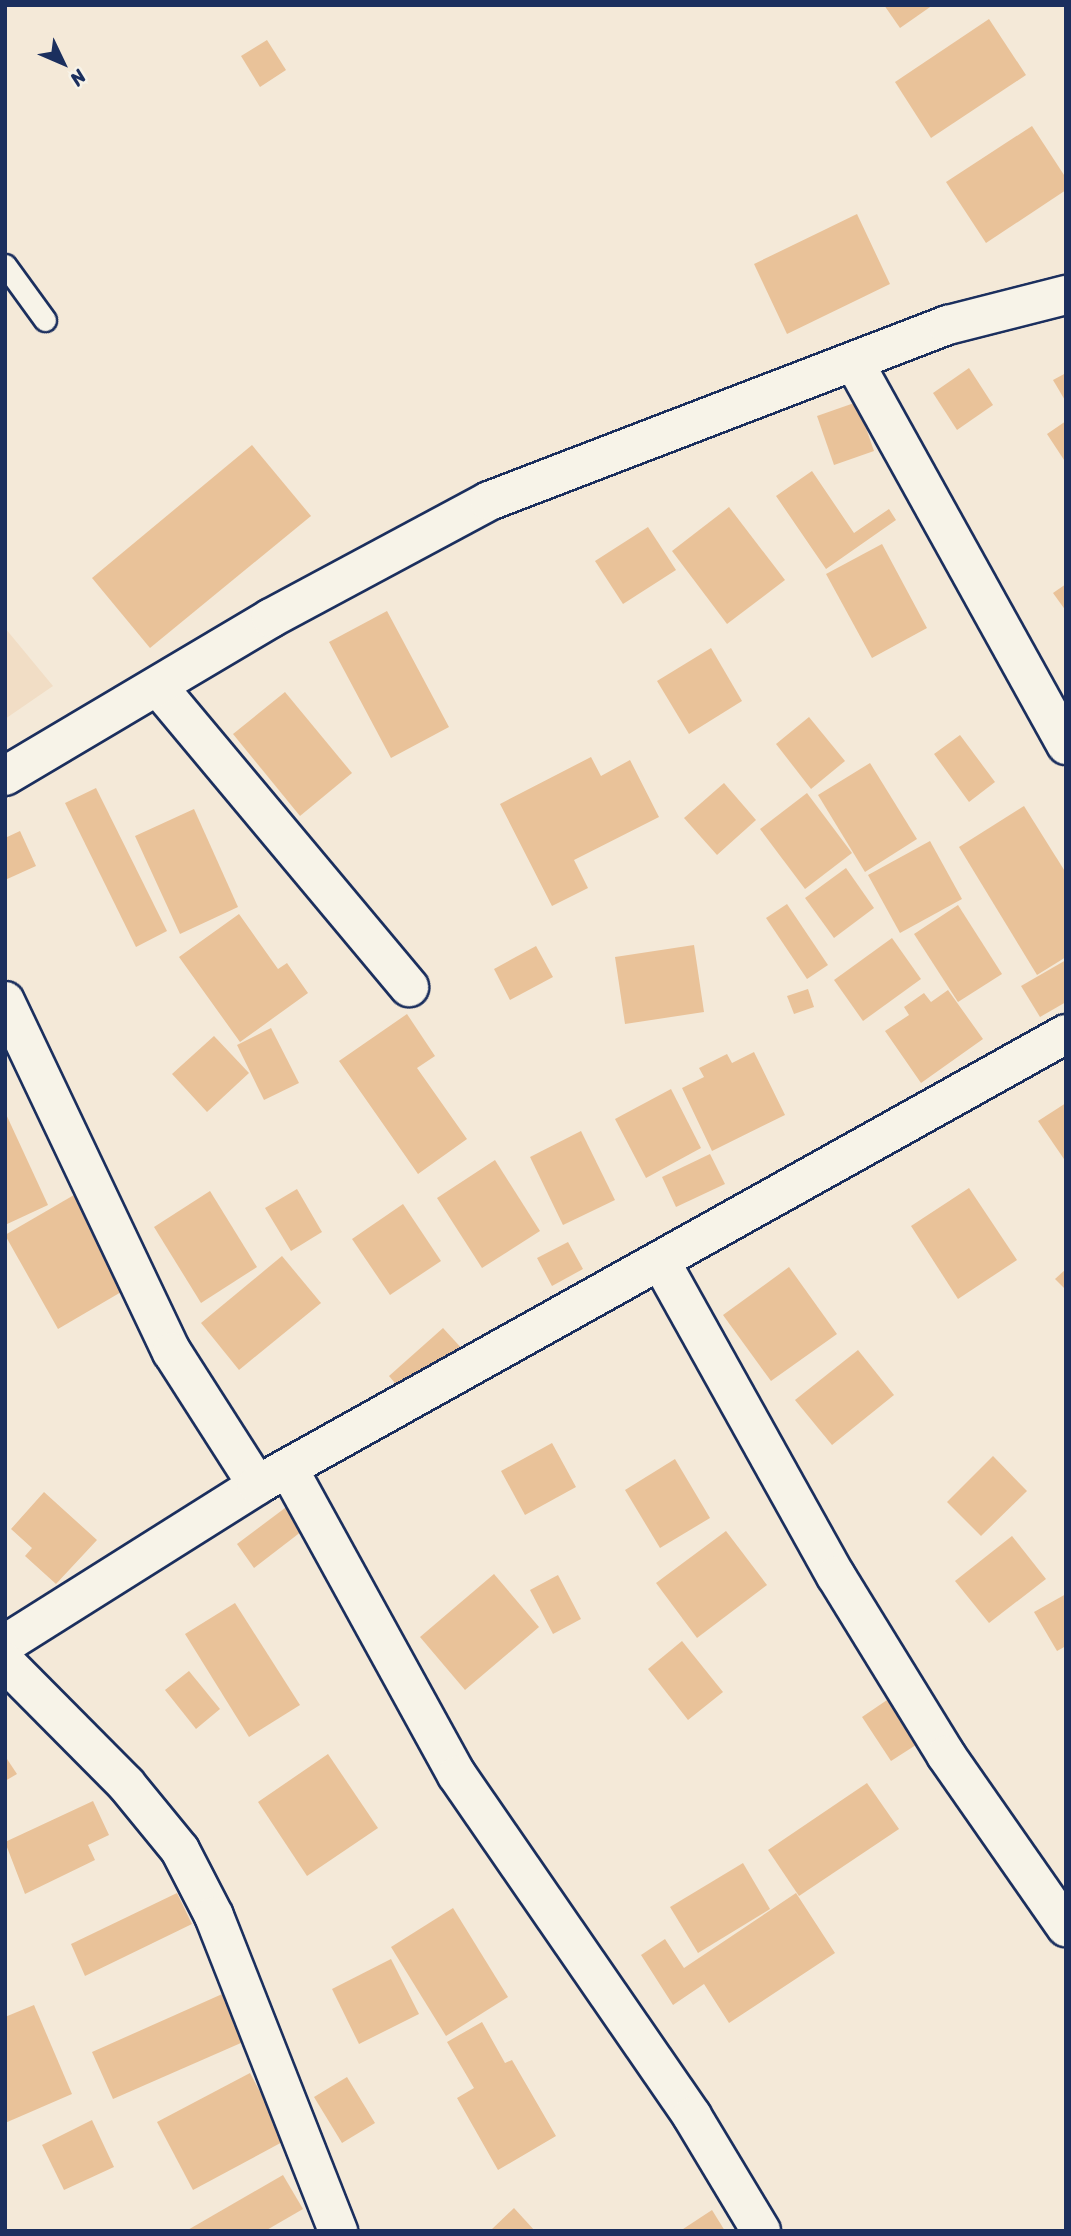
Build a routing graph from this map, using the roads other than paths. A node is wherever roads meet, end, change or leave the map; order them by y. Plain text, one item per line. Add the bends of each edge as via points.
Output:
1 (5, 265) edge
2 (1066, 295) edge
3 (45, 320) dead end
4 (854, 362) junction
5 (159, 688) junction
6 (1066, 745) edge
7 (5, 776) edge
8 (409, 987) dead end
9 (5, 1001) edge
10 (1066, 1034) edge
11 (660, 1262) junction
12 (273, 1477) junction
13 (5, 1644) edge
14 (5, 1662) edge
15 (1066, 1927) edge
16 (338, 2231) edge
17 (761, 2231) edge

1 - 3 lane
2 - 4 street via 948,325
4 - 5 street via 489,501 271,618
4 - 6 street
5 - 7 street
5 - 8 street
9 - 12 street via 172,1352
10 - 11 street
11 - 12 street
11 - 15 street via 850,1598 946,1755
12 - 13 street
12 - 17 street via 457,1775 692,2116
14 - 16 street via 126,1784 180,1850 214,1916

